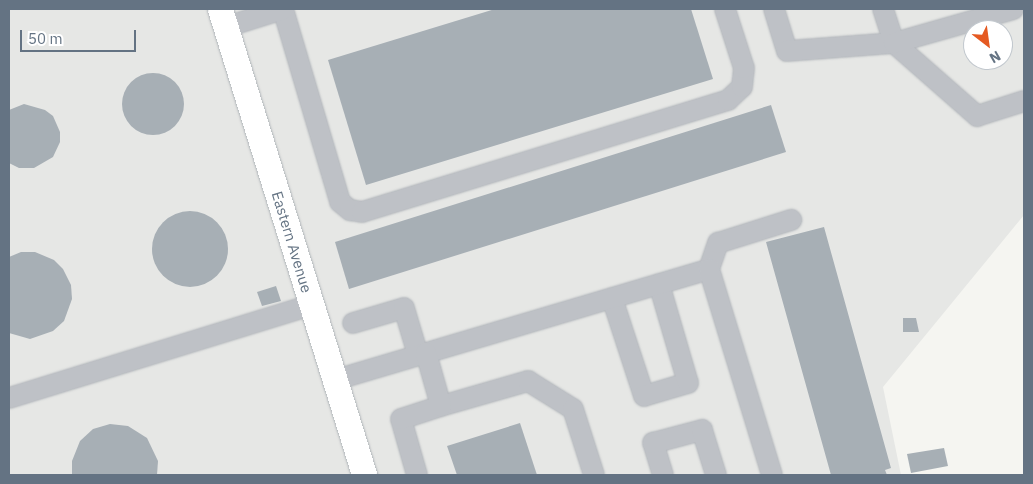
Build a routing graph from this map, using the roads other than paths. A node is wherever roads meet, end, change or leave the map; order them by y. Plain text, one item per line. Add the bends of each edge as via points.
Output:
1 (283, 9) edge
2 (725, 9) edge
3 (774, 9) edge
4 (883, 9) edge
5 (1013, 9) edge
6 (223, 18) edge
7 (894, 43) junction
8 (1024, 101) edge
9 (791, 220) dead end
10 (709, 269) junction
11 (659, 284) junction
12 (612, 298) junction
13 (312, 305) junction
14 (353, 323) dead end
15 (422, 354) junction
16 (335, 380) junction
17 (9, 398) edge
18 (441, 406) junction
19 (364, 475) edge
20 (417, 475) edge
21 (594, 475) edge
22 (663, 475) edge
23 (716, 475) edge
24 (772, 475) edge

1 - 2 lane via 340,202 350,210 362,212 728,100 742,86 744,68
1 - 6 lane
3 - 7 lane via 788,51
4 - 7 lane
5 - 7 lane
6 - 13 main road, Eastern Avenue
7 - 8 lane via 978,116
9 - 10 lane via 718,243
10 - 11 lane
10 - 24 lane
11 - 12 lane
11 - 12 lane via 688,383 644,396
12 - 15 lane
13 - 16 main road, Eastern Avenue
13 - 17 lane
14 - 15 lane via 404,308
15 - 16 lane
15 - 18 lane
16 - 19 main road, Eastern Avenue
18 - 20 lane via 400,419
18 - 21 lane via 528,381 573,409
22 - 23 lane via 653,443 702,430

